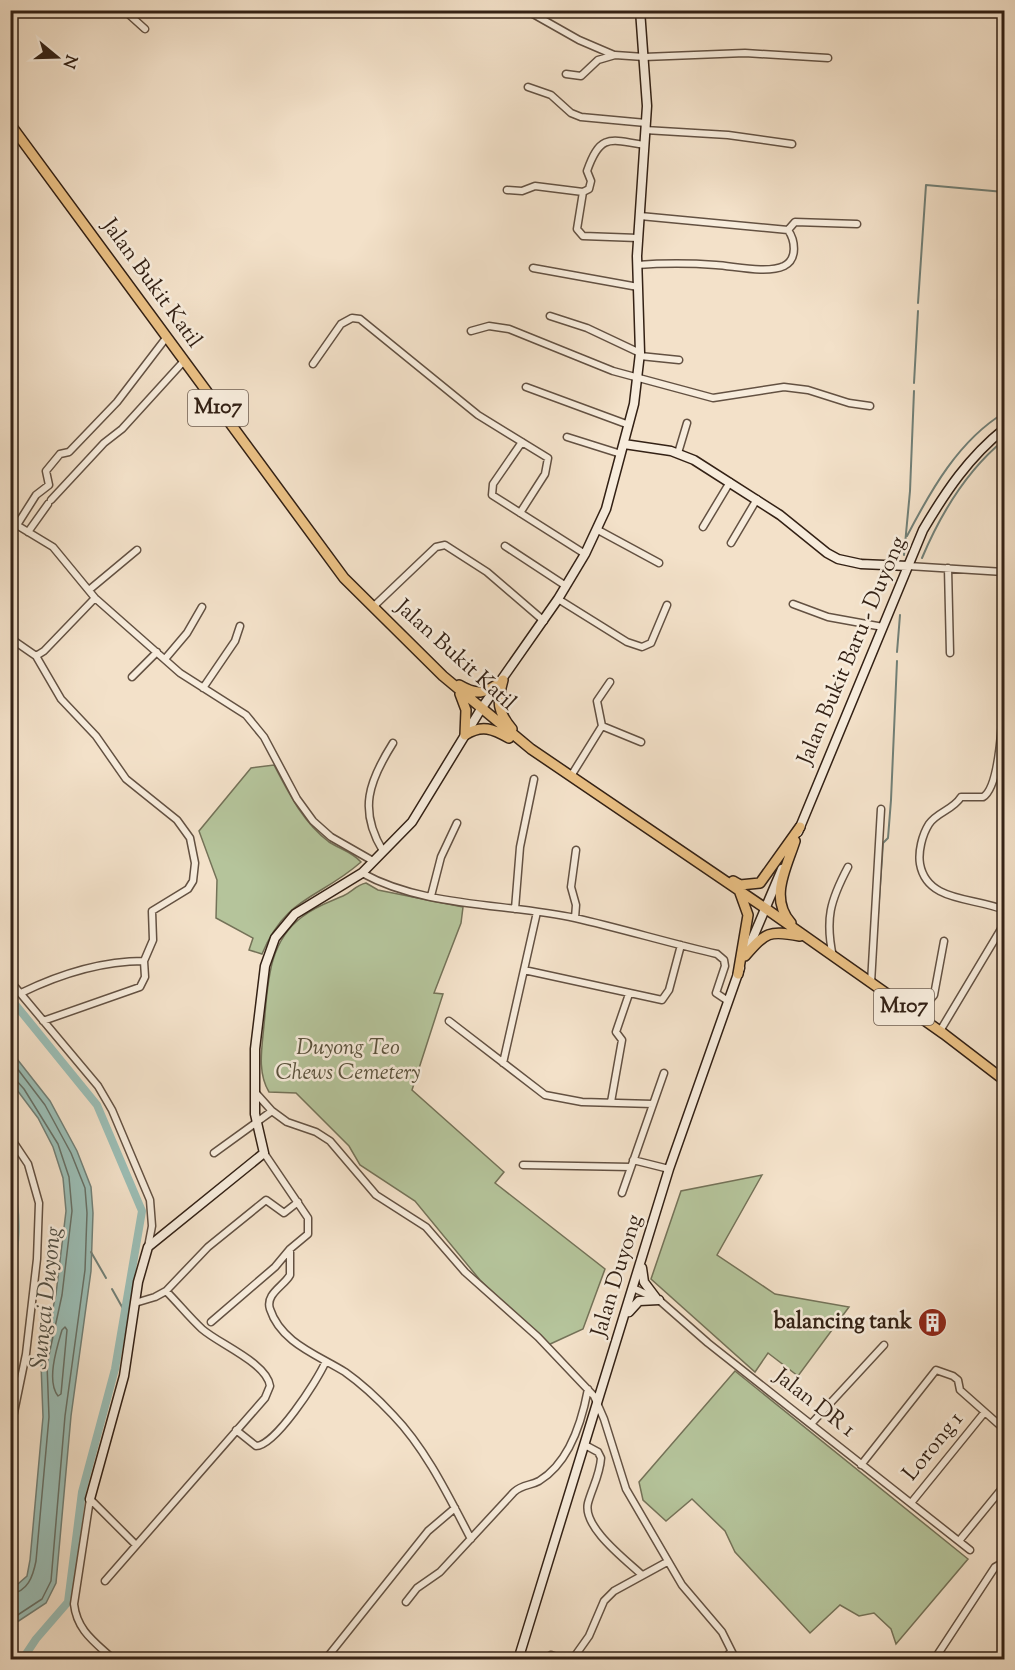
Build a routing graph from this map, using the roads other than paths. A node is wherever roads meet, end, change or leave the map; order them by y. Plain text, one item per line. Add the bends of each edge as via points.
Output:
1 (124, 10) edge
2 (526, 10) edge
3 (640, 10) edge
4 (145, 29) dead end
5 (615, 55) junction
6 (644, 57) junction
7 (828, 58) dead end
8 (566, 74) dead end
9 (528, 87) dead end
10 (10, 124) edge
11 (646, 127) junction
12 (792, 144) dead end
13 (645, 145) junction
14 (507, 190) dead end
15 (583, 192) junction
16 (640, 216) junction
17 (857, 224) dead end
18 (788, 230) junction
19 (638, 238) junction
20 (637, 265) junction
21 (533, 268) dead end
22 (638, 286) junction
23 (550, 316) dead end
24 (471, 331) dead end
25 (166, 338) junction
26 (640, 355) junction
27 (679, 360) dead end
28 (183, 362) junction
29 (313, 364) dead end
30 (638, 379) junction
31 (526, 387) dead end
32 (870, 405) dead end
33 (687, 423) dead end
34 (629, 425) junction
35 (1005, 429) edge
36 (567, 437) dead end
37 (522, 442) junction
38 (624, 444) junction
39 (678, 453) junction
40 (621, 454) junction
41 (730, 482) junction
42 (757, 500) junction
43 (520, 513) junction
44 (10, 521) edge
45 (17, 525) junction
46 (703, 527) dead end
47 (598, 530) junction
48 (28, 532) junction
49 (730, 543) dead end
50 (505, 546) dead end
51 (137, 550) dead end
52 (585, 554) junction
53 (658, 563) dead end
54 (908, 566) junction
55 (948, 568) junction
56 (1005, 572) edge
57 (566, 586) junction
58 (89, 590) junction
59 (95, 598) junction
60 (558, 599) junction
61 (793, 604) dead end
62 (667, 605) dead end
63 (202, 607) dead end
64 (373, 607) junction
65 (544, 621) junction
66 (240, 626) dead end
67 (883, 627) junction
68 (10, 638) edge
69 (157, 652) junction
70 (950, 653) dead end
71 (36, 656) junction
72 (165, 659) junction
73 (443, 676) junction
74 (132, 677) dead end
75 (503, 680) junction
76 (1005, 680) edge
77 (610, 682) dead end
78 (456, 687) junction
79 (203, 688) junction
80 (481, 709) junction
81 (602, 726) junction
82 (1003, 732) edge
83 (465, 735) junction
84 (641, 742) dead end
85 (393, 743) dead end
86 (531, 748) junction
87 (571, 776) junction
88 (534, 779) dead end
89 (881, 809) dead end
90 (457, 823) dead end
91 (800, 827) junction
92 (576, 850) dead end
93 (383, 851) junction
94 (373, 861) junction
95 (848, 867) dead end
96 (709, 869) junction
97 (362, 873) junction
98 (739, 890) junction
99 (431, 896) junction
100 (765, 908) junction
101 (515, 909) junction
102 (1005, 910) edge
103 (537, 912) junction
104 (575, 918) junction
105 (1005, 924) edge
106 (802, 936) junction
107 (944, 941) dead end
108 (681, 945) junction
109 (745, 956) junction
110 (833, 957) junction
111 (144, 961) junction
112 (524, 970) junction
113 (738, 974) junction
114 (10, 981) edge
115 (871, 983) junction
116 (21, 993) junction
117 (629, 994) junction
118 (728, 1001) junction
119 (917, 1015) junction
120 (43, 1020) junction
121 (449, 1021) dead end
122 (939, 1031) junction
123 (503, 1063) junction
124 (664, 1073) dead end
125 (1005, 1080) edge
126 (255, 1092) junction
127 (611, 1102) junction
128 (654, 1104) junction
129 (272, 1111) junction
130 (257, 1123) junction
131 (10, 1137) edge
132 (214, 1153) dead end
133 (264, 1153) junction
134 (632, 1164) junction
135 (523, 1165) dead end
136 (669, 1169) junction
137 (622, 1193) dead end
138 (298, 1202) junction
139 (148, 1247) junction
140 (290, 1249) junction
141 (642, 1261) junction
142 (633, 1288) junction
143 (166, 1291) junction
144 (658, 1299) junction
145 (135, 1303) junction
146 (211, 1322) dead end
147 (624, 1323) junction
148 (884, 1345) dead end
149 (325, 1363) junction
150 (588, 1389) junction
151 (598, 1404) junction
152 (984, 1413) junction
153 (811, 1424) junction
154 (1005, 1429) edge
155 (236, 1430) junction
156 (10, 1432) edge
157 (585, 1445) junction
158 (861, 1465) junction
159 (1005, 1486) edge
160 (90, 1499) junction
161 (911, 1503) junction
162 (455, 1508) junction
163 (471, 1539) junction
164 (959, 1541) junction
165 (136, 1545) junction
166 (970, 1550) dead end
167 (667, 1562) junction
168 (1005, 1562) edge
169 (642, 1575) junction
170 (105, 1581) dead end
171 (406, 1602) dead end
172 (731, 1651) junction
173 (114, 1659) edge
174 (325, 1659) edge
175 (518, 1659) edge
176 (545, 1659) edge
177 (565, 1659) edge
178 (572, 1659) edge
179 (724, 1659) edge
180 (736, 1659) edge
181 (934, 1659) edge

1 - 4 street
2 - 5 street
3 - 6 street
5 - 6 street
5 - 8 street via 598,60 580,75
6 - 7 street via 745,53
6 - 11 street
9 - 11 street via 551,95 581,117
10 - 25 main road, Jalan Bukit Katil / M107
11 - 12 street
11 - 13 street
13 - 15 street via 605,141 594,151 587,171 590,185
13 - 16 street
14 - 15 street via 522,191 536,186
15 - 19 street via 579,233
16 - 18 street
16 - 19 street
17 - 18 street via 804,221 795,222
18 - 20 street via 794,250 789,263 782,267
19 - 20 street
20 - 22 street
21 - 22 street
22 - 26 street
23 - 26 street via 587,328
24 - 30 street via 489,326 509,329
25 - 28 main road, Jalan Bukit Katil / M107
25 - 45 street via 117,402 45,471 50,485 36,495
26 - 27 street
26 - 30 street
28 - 48 street via 49,502
28 - 64 main road, Jalan Bukit Katil / M107 via 344,578
29 - 37 street via 341,324 352,318 360,319 478,415
30 - 32 street via 713,398 784,387
30 - 34 street
31 - 34 street
33 - 39 street
34 - 38 street
35 - 54 street, Jalan Bukit Baru - Duyong via 982,447 948,487
36 - 40 street
37 - 43 street via 545,455 549,463
37 - 43 street via 491,492
38 - 39 street
38 - 40 street
39 - 41 street
40 - 47 street
41 - 42 street
41 - 46 street
42 - 49 street
42 - 54 street via 838,559
43 - 52 street
44 - 45 street
45 - 48 street
47 - 52 street
47 - 53 street
48 - 58 street via 53,547
50 - 57 street
51 - 58 street
52 - 57 street
54 - 55 street
54 - 67 street, Jalan Bukit Baru - Duyong
55 - 56 street
55 - 70 street
57 - 60 street
58 - 59 street
59 - 69 street
59 - 71 street
60 - 62 street via 627,642 642,647 651,643
60 - 65 street
61 - 67 street via 828,617
63 - 72 street
64 - 65 street via 440,545 487,572
64 - 73 main road, Jalan Bukit Katil / M107
65 - 75 street
66 - 79 street via 235,641
67 - 91 street, Jalan Bukit Baru - Duyong
68 - 71 street
69 - 72 street
69 - 74 street
71 - 111 street via 61,699 96,736 126,779 177,820 190,838 195,863 193,881 188,889 152,911 153,940
72 - 79 street
73 - 75 main road via 474,693 489,691
73 - 78 main road, Jalan Bukit Katil / M107
75 - 80 street
75 - 86 main road via 497,699 501,716
76 - 82 street
77 - 81 street via 597,701
78 - 80 main road, Jalan Bukit Katil / M107
78 - 83 main road via 465,704
79 - 94 street via 255,724 313,821 331,837
80 - 83 street
80 - 86 main road, Jalan Bukit Katil / M107
81 - 84 street
81 - 87 street
82 - 102 street via 991,790 983,797 961,797 929,823 920,861 931,887 949,896
83 - 86 main road via 474,729 492,728
83 - 93 street via 412,822
85 - 93 street via 370,787 373,832
86 - 87 main road, Jalan Bukit Katil / M107
87 - 96 main road, Jalan Bukit Katil / M107
88 - 101 street via 520,847
89 - 115 street
90 - 99 street via 441,857
91 - 96 main road via 760,883 740,885
91 - 100 street, Jalan Bukit Baru - Duyong
91 - 106 main road via 778,898 785,916
92 - 104 street via 571,887
93 - 94 street
94 - 97 street
95 - 110 street via 828,914
96 - 98 main road, Jalan Bukit Katil / M107
97 - 99 street via 387,885
97 - 126 street via 295,914 275,938 266,959 259,999
98 - 100 main road, Jalan Bukit Katil / M107
98 - 113 main road via 748,915
99 - 101 street
100 - 106 main road, Jalan Bukit Katil / M107
100 - 109 street, Jalan Duyong
101 - 103 street
103 - 104 street
103 - 112 street
104 - 108 street
105 - 122 street
106 - 109 main road via 771,932 761,937
106 - 110 main road, Jalan Bukit Katil / M107
107 - 119 street via 934,994
108 - 117 street via 666,997 656,1000
108 - 118 street via 721,957 725,966 716,993
109 - 113 street, Jalan Duyong
110 - 115 main road, Jalan Bukit Katil / M107
111 - 116 street via 104,962
111 - 120 street via 145,977 136,990
112 - 117 street
112 - 123 street
113 - 118 street, Jalan Duyong
114 - 116 street
115 - 119 main road, Jalan Bukit Katil / M107
116 - 120 street
117 - 127 street via 616,1032 622,1040
118 - 136 street, Jalan Duyong
119 - 122 main road, Jalan Bukit Katil / M107
120 - 139 street via 98,1086 112,1110 150,1200 152,1226
121 - 123 street
122 - 125 main road, Jalan Bukit Katil / M107
123 - 127 street via 545,1095 573,1101
124 - 128 street
126 - 129 street
126 - 130 street
127 - 128 street
128 - 134 street
129 - 130 street
129 - 150 street via 330,1141 376,1195 426,1227 465,1272 538,1337
130 - 132 street
130 - 133 street
131 - 156 street via 28,1164 39,1203 26,1354
133 - 138 street
133 - 139 street
134 - 135 street
134 - 136 street
134 - 137 street
136 - 141 street, Jalan Duyong
138 - 140 street via 308,1218 308,1234
138 - 143 street via 284,1213 266,1200 208,1247
139 - 145 street
140 - 146 street via 275,1268
140 - 149 street via 290,1275 270,1298 271,1311 294,1342
141 - 142 street, Jalan Duyong
141 - 144 street via 644,1282
142 - 144 street, Jalan DR 1
142 - 147 street, Jalan Duyong
143 - 145 street
143 - 155 street via 202,1329 267,1377 268,1394
144 - 147 street via 639,1301
144 - 153 street, Jalan DR 1
145 - 160 street via 124,1377
147 - 151 street, Jalan Duyong
148 - 153 street
149 - 155 street via 313,1387 262,1446 256,1446
149 - 162 street via 346,1373 395,1416 423,1453
150 - 151 street
150 - 163 street via 582,1421 555,1467 537,1482 524,1484 514,1492
151 - 157 street, Jalan Duyong
151 - 167 street via 626,1489
152 - 154 street
152 - 158 street via 960,1390 953,1376 936,1370
152 - 161 street, Lorong 1
153 - 158 street, Jalan DR 1
155 - 165 street
157 - 169 street via 601,1458 588,1516 596,1530
157 - 175 street, Jalan Duyong
158 - 161 street, Jalan DR 1
159 - 164 street
160 - 165 street
160 - 173 street via 74,1604 76,1618 84,1632
161 - 164 street, Jalan DR 1
162 - 163 street
162 - 174 street via 428,1531
163 - 171 street
164 - 166 street, Jalan DR 1
165 - 170 street
167 - 169 street
167 - 172 street via 681,1585 722,1632
168 - 181 street via 995,1567
169 - 178 street via 614,1591 604,1602 589,1636
172 - 179 street
172 - 180 street
176 - 177 street via 551,1654

